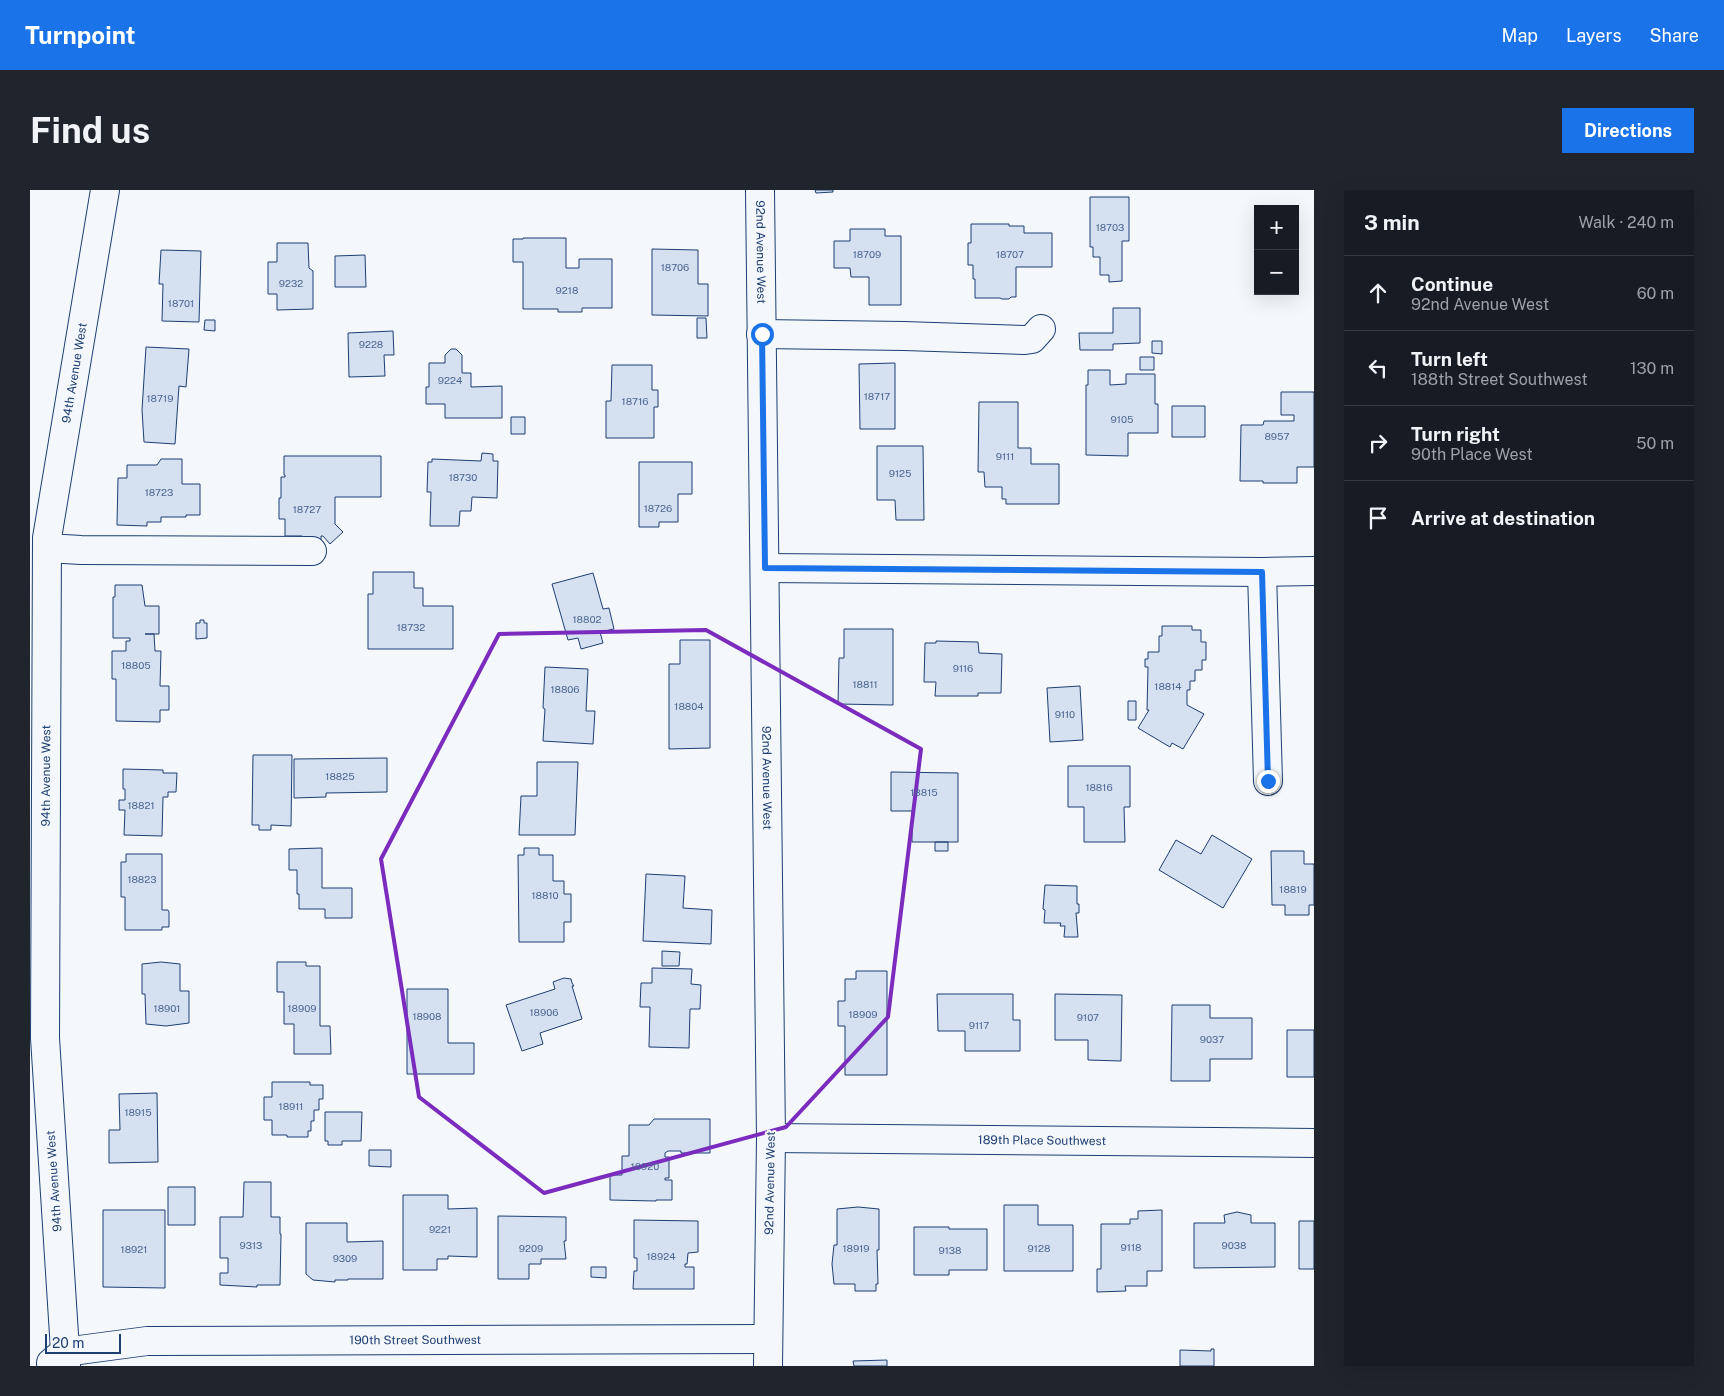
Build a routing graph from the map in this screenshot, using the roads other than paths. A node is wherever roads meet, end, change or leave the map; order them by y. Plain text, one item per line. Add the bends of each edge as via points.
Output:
1 (105, 190) edge
2 (760, 190) edge
3 (1041, 329) dead end
4 (762, 334) junction
5 (47, 548) junction
6 (312, 551) dead end
7 (765, 568) junction
8 (1314, 571) edge
9 (1262, 572) junction
10 (38, 697) edge
11 (1268, 781) dead end
12 (771, 1138) junction
13 (1314, 1143) edge
14 (768, 1339) junction
15 (59, 1361) edge
16 (768, 1366) edge

1 - 5 street, 94th Avenue West
2 - 4 street, 92nd Avenue West
3 - 4 street via 1025,340
4 - 7 street, 92nd Avenue West
5 - 6 street
5 - 10 street, 94th Avenue West
7 - 9 street
7 - 12 street, 92nd Avenue West
8 - 9 street
9 - 11 street
10 - 15 street, 94th Avenue West via 45,1038
12 - 13 street, 189th Place Southwest
12 - 14 street, 92nd Avenue West
14 - 15 street, 190th Street Southwest via 147,1341
14 - 16 street, 92nd Avenue West

